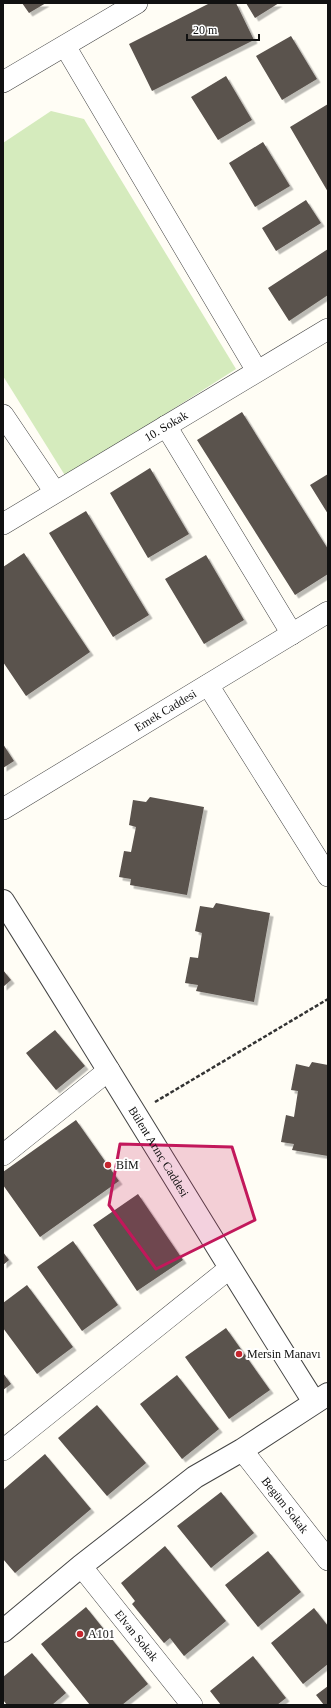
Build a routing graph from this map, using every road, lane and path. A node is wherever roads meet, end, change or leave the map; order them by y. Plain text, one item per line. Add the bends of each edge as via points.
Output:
1 (137, 3) edge
2 (65, 46) junction
3 (3, 82) edge
4 (328, 329) edge
5 (257, 371) junction
6 (3, 415) edge
7 (166, 426) junction
8 (55, 492) junction
9 (3, 524) edge
10 (328, 612) edge
11 (292, 634) junction
12 (208, 685) junction
13 (3, 809) edge
14 (328, 876) edge
15 (3, 901) edge
16 (328, 999) edge
17 (109, 1070) junction
18 (136, 1113) junction
19 (3, 1155) edge
20 (230, 1268) junction
21 (321, 1398) edge
22 (3, 1450) edge
23 (242, 1450) junction
24 (328, 1560) edge
25 (81, 1566) junction
26 (3, 1631) edge
27 (192, 1705) edge

1 - 2 street
2 - 3 street
2 - 5 street
4 - 5 street, 10. Sokak
5 - 7 street, 10. Sokak
6 - 8 street
7 - 8 street, 10. Sokak
7 - 11 street
8 - 9 street, 10. Sokak
10 - 11 street, Emek Caddesi
11 - 12 street, Emek Caddesi
12 - 13 street, Emek Caddesi
12 - 14 street
15 - 17 street, Bülent Arınç Caddesi
16 - 18 path
17 - 18 street, Bülent Arınç Caddesi
17 - 19 street
18 - 20 street, Bülent Arınç Caddesi
20 - 21 street, Bülent Arınç Caddesi
20 - 22 street
21 - 23 street
23 - 24 street, Begüm Sokak
23 - 25 street via 194,1477
25 - 26 street
25 - 27 street, Elvan Sokak

